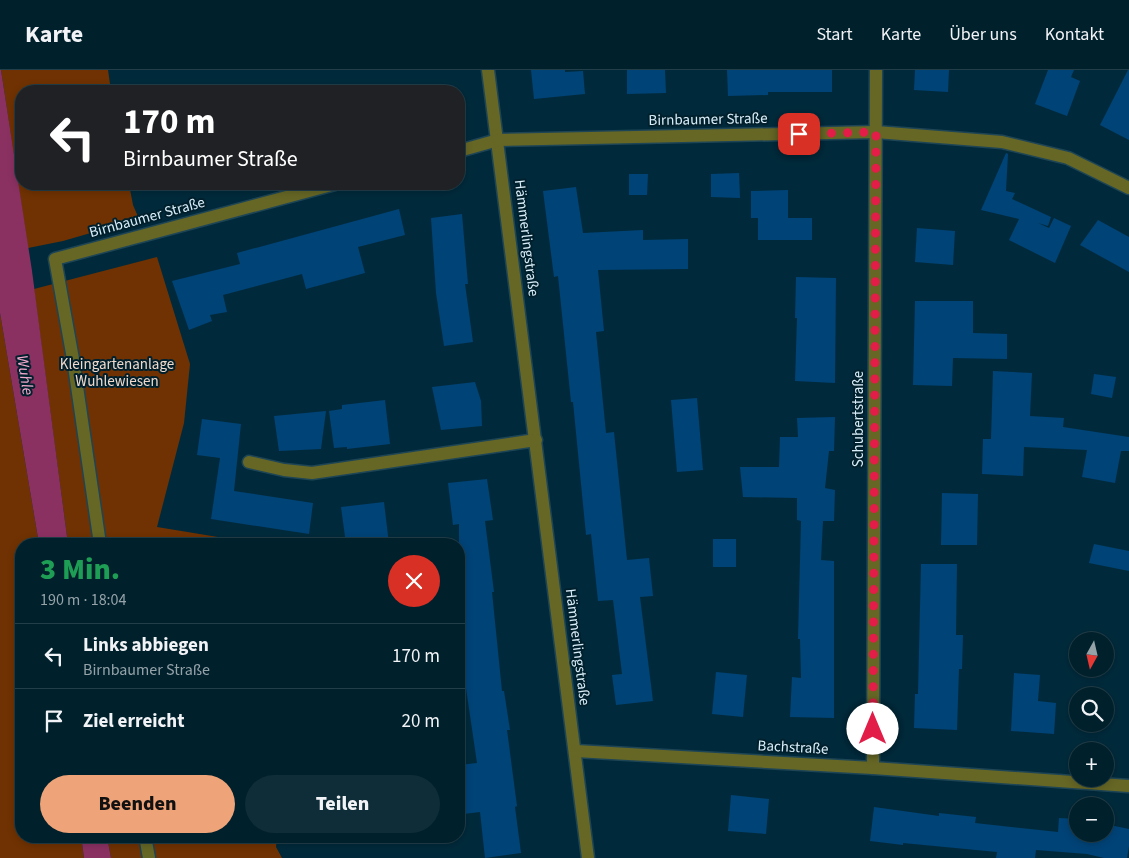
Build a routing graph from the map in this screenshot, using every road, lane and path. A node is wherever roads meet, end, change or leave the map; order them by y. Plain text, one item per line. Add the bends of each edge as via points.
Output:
1 (488, 70) edge
2 (876, 70) edge
3 (876, 132) junction
4 (498, 140) junction
5 (465, 148) edge
6 (1129, 188) edge
7 (313, 190) edge
8 (536, 440) junction
9 (249, 462) dead end
10 (99, 538) edge
11 (576, 751) junction
12 (873, 768) junction
13 (1129, 786) edge
14 (146, 843) edge
15 (149, 858) edge
16 (588, 858) edge

1 - 4 street, Hämmerlingstraße
2 - 3 street, Schubertstraße
3 - 4 street, Birnbaumer Straße
3 - 6 street, Birnbaumer Straße via 1002,142 1068,158
3 - 12 street, Schubertstraße
4 - 5 street, Birnbaumer Straße
4 - 8 street, Hämmerlingstraße
7 - 10 street, Birnbaumer Straße via 55,259
8 - 9 street via 312,473
8 - 11 street, Hämmerlingstraße
11 - 12 street, Bachstraße
11 - 16 street, Hämmerlingstraße
12 - 13 street, Bachstraße
14 - 15 street

